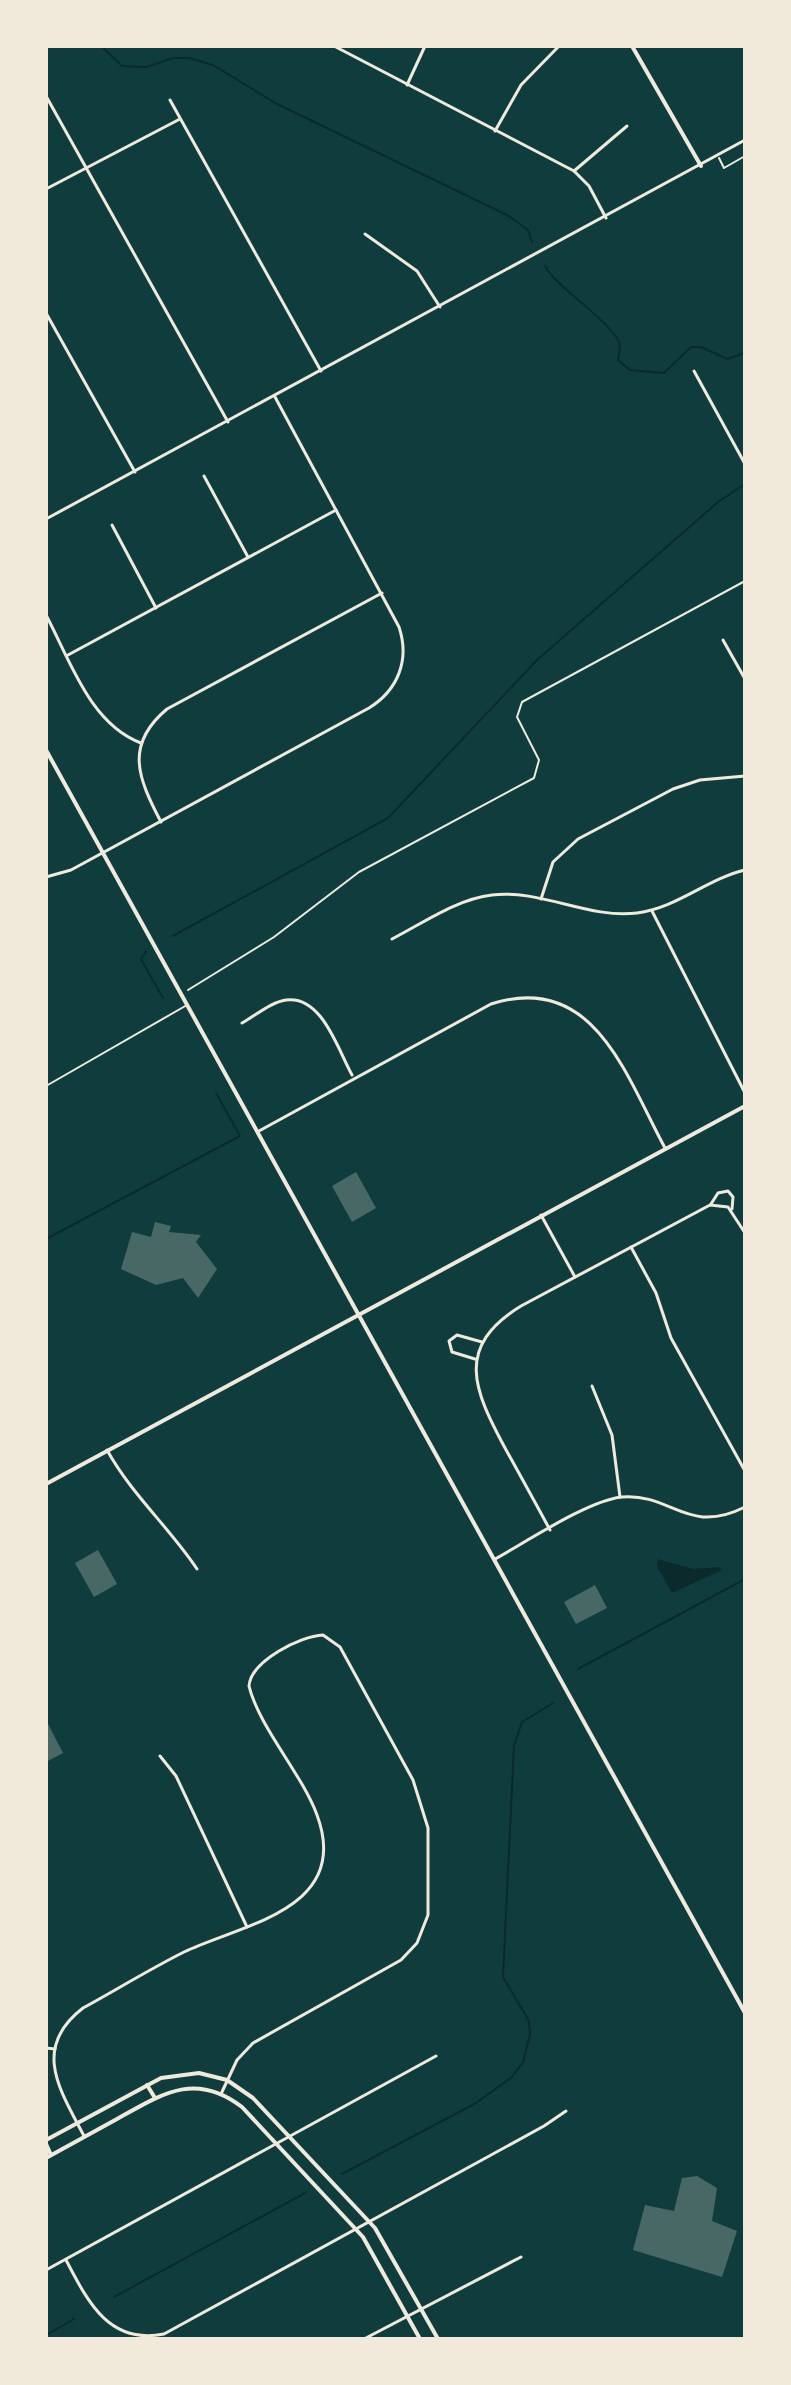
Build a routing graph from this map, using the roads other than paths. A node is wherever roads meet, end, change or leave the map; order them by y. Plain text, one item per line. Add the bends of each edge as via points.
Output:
1 (334, 46) edge
2 (425, 46) edge
3 (559, 46) edge
4 (632, 46) edge
5 (407, 85) junction
6 (46, 96) edge
7 (170, 100) dead end
8 (180, 119) junction
9 (627, 126) dead end
10 (495, 131) junction
11 (745, 140) edge
12 (701, 166) junction
13 (87, 168) junction
14 (574, 171) junction
15 (46, 189) edge
16 (606, 218) junction
17 (365, 234) dead end
18 (440, 307) junction
19 (46, 313) edge
20 (321, 371) junction
21 (694, 371) dead end
22 (275, 397) junction
23 (228, 422) junction
24 (745, 464) edge
25 (135, 472) junction
26 (204, 476) dead end
27 (336, 510) junction
28 (46, 519) edge
29 (112, 525) dead end
30 (248, 557) junction
31 (382, 593) junction
32 (156, 608) junction
33 (46, 615) edge
34 (723, 640) dead end
35 (68, 655) junction
36 (745, 679) edge
37 (141, 743) junction
38 (46, 750) edge
39 (745, 776) edge
40 (161, 822) junction
41 (103, 853) junction
42 (745, 870) edge
43 (46, 877) edge
44 (541, 899) junction
45 (651, 910) junction
46 (392, 939) dead end
47 (188, 1004) junction
48 (242, 1023) dead end
49 (352, 1077) junction
50 (46, 1086) edge
51 (745, 1093) edge
52 (745, 1106) edge
53 (259, 1131) junction
54 (665, 1148) junction
55 (710, 1205) junction
56 (732, 1209) junction
57 (541, 1215) junction
58 (745, 1233) edge
59 (631, 1247) junction
60 (575, 1277) junction
61 (359, 1313) junction
62 (482, 1342) junction
63 (477, 1360) junction
64 (592, 1386) dead end
65 (107, 1450) junction
66 (745, 1471) edge
67 (46, 1484) edge
68 (620, 1497) junction
69 (745, 1507) edge
70 (550, 1530) junction
71 (495, 1559) junction
72 (197, 1569) dead end
73 (160, 1756) dead end
74 (247, 1927) junction
75 (745, 1999) edge
76 (739, 2002) junction
77 (745, 2013) edge
78 (46, 2048) edge
79 (55, 2049) junction
80 (436, 2056) dead end
81 (227, 2080) junction
82 (147, 2085) junction
83 (221, 2094) junction
84 (155, 2098) junction
85 (566, 2111) dead end
86 (78, 2123) junction
87 (85, 2136) junction
88 (290, 2137) junction
89 (46, 2142) edge
90 (276, 2144) junction
91 (49, 2156) edge
92 (370, 2222) junction
93 (356, 2230) junction
94 (521, 2257) dead end
95 (66, 2260) junction
96 (46, 2270) edge
97 (421, 2308) junction
98 (407, 2315) junction
99 (128, 2337) edge
100 (364, 2339) edge
101 (420, 2339) edge
102 (438, 2339) edge

1 - 5 street
2 - 5 street
3 - 10 street via 521,85
4 - 12 street
5 - 10 street
6 - 13 street
7 - 8 street
8 - 13 street
8 - 20 street
9 - 14 street
10 - 14 street
11 - 12 street
12 - 16 street
13 - 15 street
13 - 23 street
14 - 16 street
16 - 18 street
17 - 18 street via 417,271
18 - 20 street
19 - 25 street
20 - 22 street
21 - 24 street
22 - 23 street
22 - 27 street
23 - 25 street
25 - 28 street
26 - 30 street
27 - 30 street
27 - 31 street
29 - 32 street
30 - 32 street
31 - 37 street via 167,709
31 - 40 street via 402,636 404,656 388,694
32 - 35 street
33 - 35 street
34 - 36 street
35 - 37 street via 103,717
37 - 40 street via 141,781
38 - 41 street
39 - 44 street via 700,780 673,789 570,843 549,869
40 - 41 street
41 - 43 street
41 - 47 street
42 - 45 street
44 - 45 street via 601,913
44 - 46 street via 482,897
45 - 51 street
47 - 50 lane
47 - 53 street
48 - 49 street via 277,1003 308,1004
49 - 53 street
49 - 54 street via 491,1004 519,997 547,999 576,1010 602,1033
52 - 54 street
53 - 61 street
54 - 57 street
55 - 56 street
55 - 56 street via 718,1193 728,1191
55 - 59 street
56 - 58 street
57 - 60 street
57 - 61 street
59 - 60 street
59 - 66 street via 656,1293 671,1338
60 - 62 street via 504,1317
61 - 65 street
61 - 71 street
62 - 63 street
62 - 63 street via 457,1335 448,1343 452,1352
63 - 70 street via 482,1405
64 - 68 street via 612,1435
65 - 67 street
65 - 72 street via 129,1488 171,1530
68 - 69 street via 645,1499 704,1518
68 - 70 street
70 - 71 street
71 - 76 street
73 - 74 street via 176,1776
74 - 79 street via 185,1952 83,2008 64,2026
74 - 81 street via 282,1914 302,1898 317,1873 323,1846 315,1810 251,1693 250,1679 262,1664 309,1637 323,1635 340,1647 423,1806 431,1851 426,1922 417,1943 401,1960 253,2043
75 - 76 street
76 - 77 street
78 - 79 street
79 - 86 street via 56,2081
80 - 88 street
81 - 82 street via 185,2073
81 - 83 street
81 - 88 street via 253,2098
82 - 84 street
82 - 86 street
83 - 84 street via 184,2088
83 - 90 street via 242,2107
84 - 87 street
85 - 92 street
86 - 87 street
86 - 89 street
87 - 91 street
88 - 90 street
88 - 92 street
89 - 91 street
90 - 93 street
90 - 95 street
92 - 93 street
92 - 97 street
93 - 98 street
93 - 99 street via 172,2330
94 - 97 street
95 - 96 street
95 - 99 street via 94,2310
97 - 98 street
97 - 102 street
98 - 100 street
98 - 101 street

